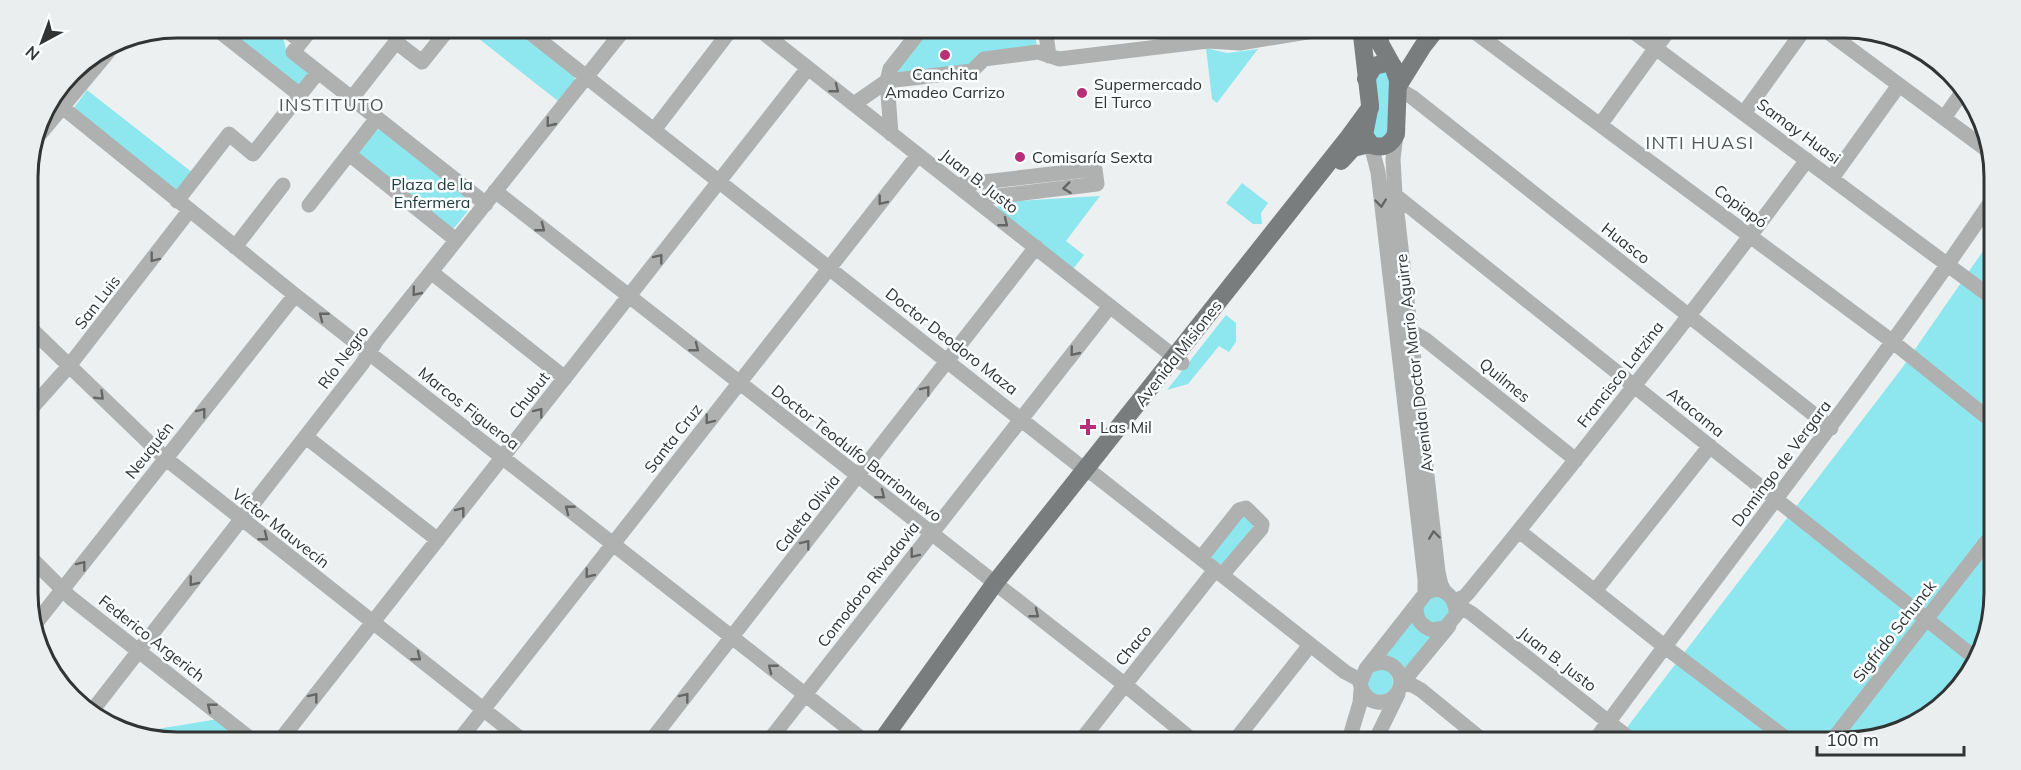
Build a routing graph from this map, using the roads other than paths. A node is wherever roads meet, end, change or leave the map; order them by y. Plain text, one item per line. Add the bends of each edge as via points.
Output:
1 (228, 38) edge
2 (291, 38) edge
3 (304, 38) edge
4 (441, 38) edge
5 (537, 38) edge
6 (617, 38) edge
7 (725, 38) edge
8 (770, 38) edge
9 (914, 38) edge
10 (1047, 38) edge
11 (1271, 38) edge
12 (1362, 38) edge
13 (1379, 38) edge
14 (1429, 38) edge
15 (1483, 38) edge
16 (1642, 38) edge
17 (1663, 38) edge
18 (1798, 38) edge
19 (1836, 38) edge
20 (1423, 46) junction
21 (297, 47) junction
22 (1656, 48) junction
23 (1049, 56) junction
24 (1391, 64) junction
25 (91, 67) edge
26 (808, 68) junction
27 (318, 72) junction
28 (587, 77) junction
29 (1366, 79) junction
30 (886, 81) junction
31 (1899, 85) junction
32 (1398, 87) junction
33 (66, 93) edge
34 (300, 95) junction
35 (1959, 97) edge
36 (352, 98) junction
37 (58, 104) edge
38 (854, 104) junction
39 (1370, 108) junction
40 (1744, 113) junction
41 (377, 118) junction
42 (1944, 118) junction
43 (1600, 125) junction
44 (654, 130) junction
45 (891, 134) junction
46 (1396, 134) junction
47 (1370, 145) junction
48 (1980, 145) edge
49 (349, 154) junction
50 (918, 155) junction
51 (1807, 160) junction
52 (1832, 178) junction
53 (720, 182) junction
54 (283, 185) dead end
55 (957, 185) junction
56 (1395, 195) junction
57 (491, 197) junction
58 (177, 201) junction
59 (309, 206) dead end
60 (982, 206) junction
61 (189, 211) junction
62 (1984, 212) edge
63 (1751, 236) junction
64 (456, 240) junction
65 (235, 247) junction
66 (1036, 247) junction
67 (1948, 264) junction
68 (829, 268) junction
69 (431, 272) junction
70 (1984, 292) edge
71 (295, 295) junction
72 (630, 297) junction
73 (1110, 306) junction
74 (1689, 316) junction
75 (1411, 332) junction
76 (38, 336) edge
77 (1893, 342) junction
78 (369, 352) junction
79 (1179, 360) junction
80 (949, 361) junction
81 (69, 366) junction
82 (565, 378) junction
83 (739, 382) junction
84 (1634, 386) junction
85 (38, 401) edge
86 (1984, 415) edge
87 (1020, 418) junction
88 (1831, 428) junction
89 (306, 437) junction
90 (1710, 446) junction
91 (165, 458) junction
92 (503, 458) junction
93 (1576, 460) junction
94 (1090, 472) junction
95 (858, 477) junction
96 (1777, 499) junction
97 (242, 520) junction
98 (1519, 531) junction
99 (930, 533) junction
100 (438, 540) junction
101 (613, 543) junction
102 (1984, 545) edge
103 (1201, 558) junction
104 (38, 565) edge
105 (1219, 572) junction
106 (1000, 587) junction
107 (63, 589) junction
108 (1595, 591) junction
109 (1421, 599) junction
110 (1452, 600) junction
111 (40, 618) edge
112 (1926, 619) junction
113 (373, 623) junction
114 (1449, 626) junction
115 (732, 636) junction
116 (1310, 645) junction
117 (1664, 646) junction
118 (140, 650) junction
119 (1970, 654) edge
120 (1369, 666) junction
121 (1124, 684) junction
122 (1361, 685) junction
123 (1400, 687) junction
124 (806, 694) junction
125 (96, 706) edge
126 (483, 710) junction
127 (1608, 722) junction
128 (242, 732) edge
129 (287, 732) edge
130 (465, 732) edge
131 (512, 732) edge
132 (658, 732) edge
133 (776, 732) edge
134 (853, 732) edge
135 (888, 732) edge
136 (901, 732) edge
137 (1087, 732) edge
138 (1183, 732) edge
139 (1242, 732) edge
140 (1351, 732) edge
141 (1379, 732) edge
142 (1473, 732) edge
143 (1601, 732) edge
144 (1621, 732) edge
145 (1777, 732) edge
146 (1839, 732) edge

1 - 34 street
2 - 21 street, Doctor Teodulfo Barrionuevo
3 - 21 street
4 - 36 street via 422,62 396,42
5 - 28 street, Doctor Deodoro Maza
6 - 28 street, Río Negro
7 - 44 street
8 - 26 street, Juan B. Justo
9 - 30 street via 890,69
10 - 23 street
11 - 23 street via 1240,43 1208,41 1059,59
12 - 29 main road
13 - 24 main road
14 - 20 main road
15 - 43 street, Copiapó
16 - 22 street, Samay Huasi
17 - 22 street
18 - 40 street
19 - 31 street
20 - 24 main road
20 - 32 main road
21 - 27 street, Doctor Teodulfo Barrionuevo
22 - 40 street, Samay Huasi
22 - 43 street
23 - 30 street via 1038,52 984,59 972,71
24 - 29 main road via 1374,66
24 - 32 main road
25 - 33 street
26 -> 38 street, Juan B. Justo
26 - 53 street, Chubut
27 - 34 street
27 - 36 street, Doctor Teodulfo Barrionuevo
28 - 44 street, Doctor Deodoro Maza
28 -> 57 street, Río Negro
29 - 39 main road
30 - 38 street
30 - 45 street
31 - 42 street
31 - 52 street
32 - 46 main road
32 - 74 street, Huasco
34 - 58 street via 253,154 229,134
35 - 42 street
36 - 41 street, Doctor Teodulfo Barrionuevo
37 - 58 street, Marcos Figueroa
38 - 45 street, Juan B. Justo
39 - 47 main road via 1364,130
39 - 79 main road, Avenida Misiones
40 - 51 street, Samay Huasi
41 - 49 street
41 - 57 street, Doctor Teodulfo Barrionuevo
42 - 48 street
43 - 63 street, Copiapó
44 - 53 street, Doctor Deodoro Maza
45 - 50 street, Juan B. Justo
46 - 47 main road, Avenida Misiones via 1385,146
46 - 56 street, Avenida Doctor Mario Aguirre
47 - 79 main road, Avenida Misiones via 1357,146 1346,155
47 -> 109 street, Avenida Doctor Mario Aguirre via 1378,172 1425,579
49 - 59 street
49 - 64 street
50 - 55 street, Juan B. Justo
50 -> 68 street, Santa Cruz
51 - 52 street, Samay Huasi
51 - 63 street, Francisco Latzina
52 - 67 street, Samay Huasi
53 - 68 street, Doctor Deodoro Maza
72 -> 53 street, Chubut
54 - 65 street
55 - 60 street, Juan B. Justo
55 -> 60 street via 1095,169 1097,184 990,196
56 - 75 street, Avenida Doctor Mario Aguirre
56 - 84 street, Atacama
57 - 64 street, Río Negro
57 -> 72 street, Doctor Teodulfo Barrionuevo
58 - 61 street, Marcos Figueroa
60 -> 66 street, Juan B. Justo
61 - 65 street, Marcos Figueroa
61 -> 81 street, San Luis
62 - 67 street, Domingo de Vergara
63 - 74 street, Francisco Latzina
63 - 77 street, Copiapó
64 - 69 street, Río Negro
65 - 71 street, Marcos Figueroa
66 - 73 street, Juan B. Justo
66 - 80 street, Caleta Olivia
67 - 70 street, Samay Huasi
67 - 77 street, Domingo de Vergara
68 - 80 street, Doctor Deodoro Maza
68 - 83 street, Santa Cruz
69 -> 78 street, Río Negro
69 - 82 street
78 -> 71 street, Marcos Figueroa
91 -> 71 street, Neuquén
72 - 82 street, Chubut
72 -> 83 street, Doctor Teodulfo Barrionuevo
73 - 79 street, Juan B. Justo
73 -> 87 street, Comodoro Rivadavia
74 - 84 street, Francisco Latzina
74 - 88 street, Huasco
75 - 93 street, Quilmes
110 -> 75 street, Avenida Doctor Mario Aguirre via 1441,585 1438,572
76 - 81 street, Víctor Mauvecín
77 - 86 street, Copiapó
77 - 88 street, Domingo de Vergara
78 - 89 street, Río Negro
78 - 92 street, Marcos Figueroa
79 - 94 main road, Avenida Misiones
80 - 87 street, Doctor Deodoro Maza
95 -> 80 street, Caleta Olivia
81 - 85 street, San Luis
81 -> 91 street, Víctor Mauvecín
92 -> 82 street, Chubut
83 - 95 street, Doctor Teodulfo Barrionuevo
83 -> 101 street, Santa Cruz
84 - 90 street, Atacama
84 - 93 street, Francisco Latzina
87 - 94 street, Doctor Deodoro Maza
87 - 99 street, Comodoro Rivadavia
88 - 96 street, Domingo de Vergara
89 - 97 street, Río Negro
89 - 100 street
90 - 96 street, Atacama
90 - 108 street
91 - 97 street, Víctor Mauvecín
107 -> 91 street, Neuquén
100 -> 92 street, Chubut
101 -> 92 street, Marcos Figueroa
93 - 98 street, Francisco Latzina
94 - 103 street, Doctor Deodoro Maza
94 - 106 main road, Avenida Misiones
95 -> 99 street, Doctor Teodulfo Barrionuevo
115 -> 95 street, Caleta Olivia
96 - 112 street, Atacama
96 - 117 street, Domingo de Vergara
97 -> 113 street, Víctor Mauvecín
97 -> 118 street, Río Negro
98 - 108 street
98 - 110 street, Francisco Latzina via 1468,593
99 - 106 street, Doctor Teodulfo Barrionuevo
99 -> 124 street, Comodoro Rivadavia
100 - 113 street, Chubut
101 - 115 street, Marcos Figueroa
101 -> 126 street, Santa Cruz
102 - 112 street, Sigfrido Schunck
103 - 105 street, Doctor Deodoro Maza
103 - 105 street, Chaco via 1239,510 1246,508 1260,520 1261,529
104 - 107 street, Federico Argerich
105 - 116 street, Doctor Deodoro Maza
105 - 121 street, Chaco
106 -> 121 street, Doctor Teodulfo Barrionuevo
106 - 135 main road, Avenida Misiones
106 - 136 main road, Avenida Misiones
107 - 111 street, Neuquén
107 - 118 street, Federico Argerich
108 - 117 street
109 - 110 street via 1435,589
109 - 114 street via 1417,618 1426,627 1439,630
109 - 120 street
110 - 114 street via 1455,618
110 - 127 street, Juan B. Justo
112 - 119 street, Atacama
112 - 146 street, Sigfrido Schunck
113 -> 126 street, Víctor Mauvecín
129 -> 113 street, Chubut
114 - 123 street
124 -> 115 street, Marcos Figueroa
132 -> 115 street, Caleta Olivia
116 - 122 street, Doctor Deodoro Maza
116 - 139 street
117 - 127 street, Domingo de Vergara
117 - 145 street
118 - 125 street, Río Negro
128 -> 118 street, Federico Argerich
120 - 122 street
120 - 123 street via 1389,664 1397,671
121 - 137 street, Chaco
121 - 138 street, Doctor Teodulfo Barrionuevo
122 - 123 street via 1367,698 1377,703 1387,702
122 - 140 street via 1360,704
123 - 141 street
123 - 142 street via 1412,685 1421,690
124 - 133 street, Comodoro Rivadavia
124 - 134 street, Marcos Figueroa
126 - 130 street, Santa Cruz
126 - 131 street, Víctor Mauvecín
127 - 143 street, Domingo de Vergara
127 - 144 street, Juan B. Justo

